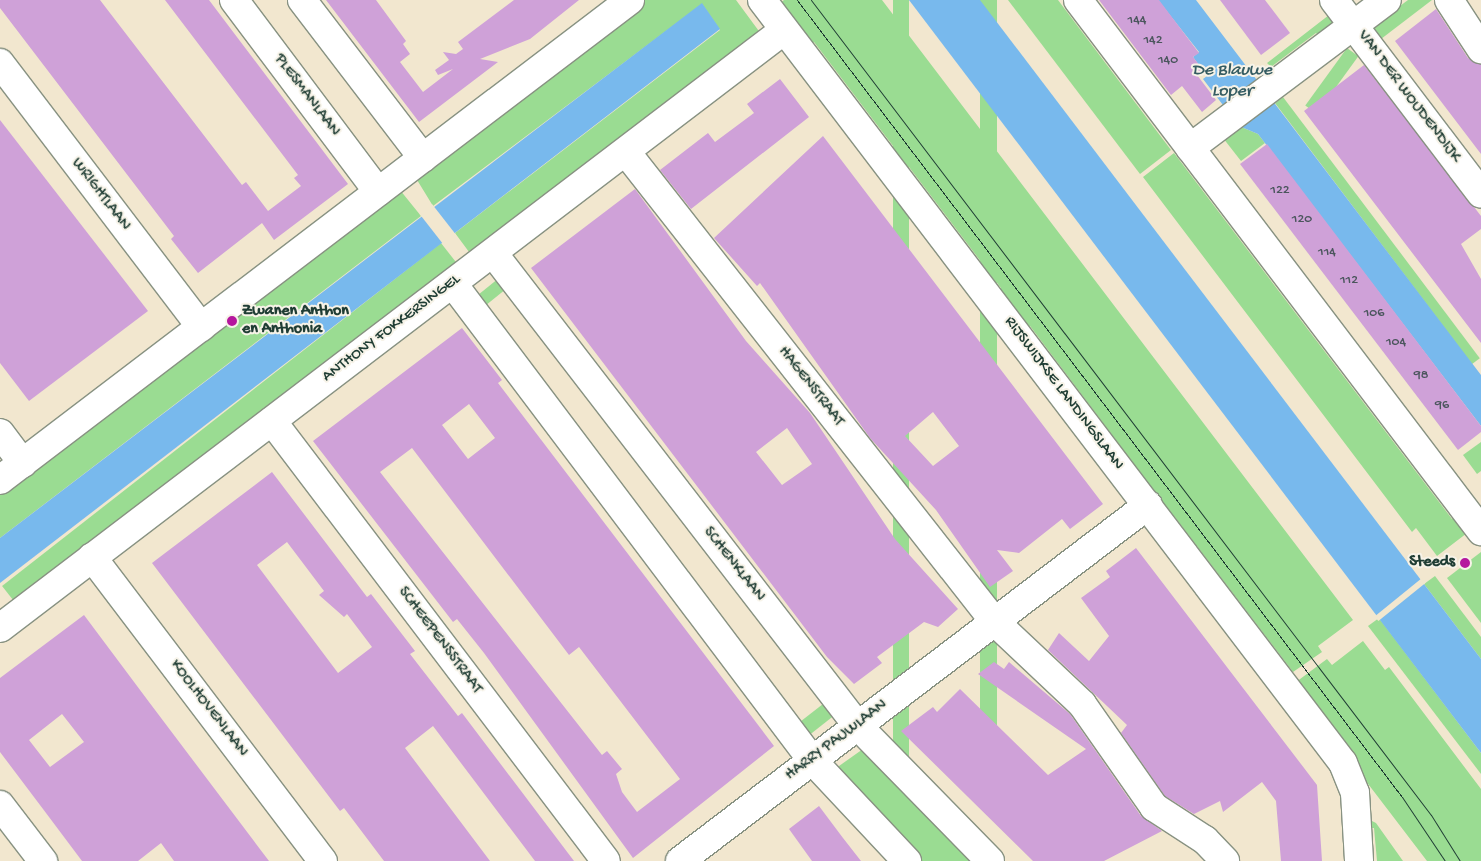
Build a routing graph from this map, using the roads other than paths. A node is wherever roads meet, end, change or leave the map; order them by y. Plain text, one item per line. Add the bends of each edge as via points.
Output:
1 (234, 0) edge
2 (302, 0) edge
3 (630, 0) edge
4 (762, 0) edge
5 (1078, 0) edge
6 (1334, 0) edge
7 (1387, 0) edge
8 (1449, 0) edge
9 (1353, 26) junction
10 (784, 30) junction
11 (1481, 49) edge
12 (0, 63) edge
13 (1190, 148) junction
14 (626, 152) junction
15 (423, 158) junction
16 (378, 192) junction
17 (1481, 194) edge
18 (493, 253) junction
19 (453, 284) junction
20 (201, 327) junction
21 (272, 421) junction
22 (0, 433) edge
23 (23, 463) junction
24 (0, 480) edge
25 (1148, 505) junction
26 (1481, 531) edge
27 (92, 557) junction
28 (994, 621) junction
29 (0, 628) edge
30 (857, 726) junction
31 (812, 760) junction
32 (0, 805) edge
33 (43, 861) edge
34 (323, 861) edge
35 (606, 861) edge
36 (680, 861) edge
37 (907, 861) edge
38 (990, 861) edge
39 (1225, 861) edge
40 (1359, 861) edge

1 - 16 street, PLESMANLAAN
2 - 15 street
3 - 15 street
4 - 10 street, RIJSWIJKSE LANDINGSLAAN
5 - 13 street
6 - 9 street, VAN DER WOUDENDIJK
7 - 9 street
8 - 11 street
9 - 13 street
9 - 17 street, VAN DER WOUDENDIJK
10 - 14 street, ANTHONY FOKKERSINGEL
10 - 25 street, RIJSWIJKSE LANDINGSLAAN
12 - 20 street, WRIGHTLAAN
13 - 26 street
14 - 18 street, ANTHONY FOKKERSINGEL
14 - 28 street, HAGENSTRAAT
15 - 16 street
16 - 20 street
18 - 19 street, ANTHONY FOKKERSINGEL
18 - 30 street, SCHENKLAAN
19 - 21 street, ANTHONY FOKKERSINGEL
19 - 31 street
20 - 23 street
21 - 27 street, ANTHONY FOKKERSINGEL
21 - 35 street, SCHEEPENSSTRAAT
22 - 23 street
23 - 24 street
25 - 28 street, HARRY PAUWLAAN
25 - 40 street, RIJSWIJKSE LANDINGSLAAN via 1343,763 1355,793
27 - 29 street, ANTHONY FOKKERSINGEL
27 - 34 street, KOOLHOVENLAAN
28 - 30 street, HARRY PAUWLAAN
28 - 39 street via 1082,704 1154,807 1205,840
30 - 31 street, HARRY PAUWLAAN
30 - 38 street, SCHENKLAAN
31 - 36 street, HARRY PAUWLAAN
31 - 37 street
32 - 33 street

